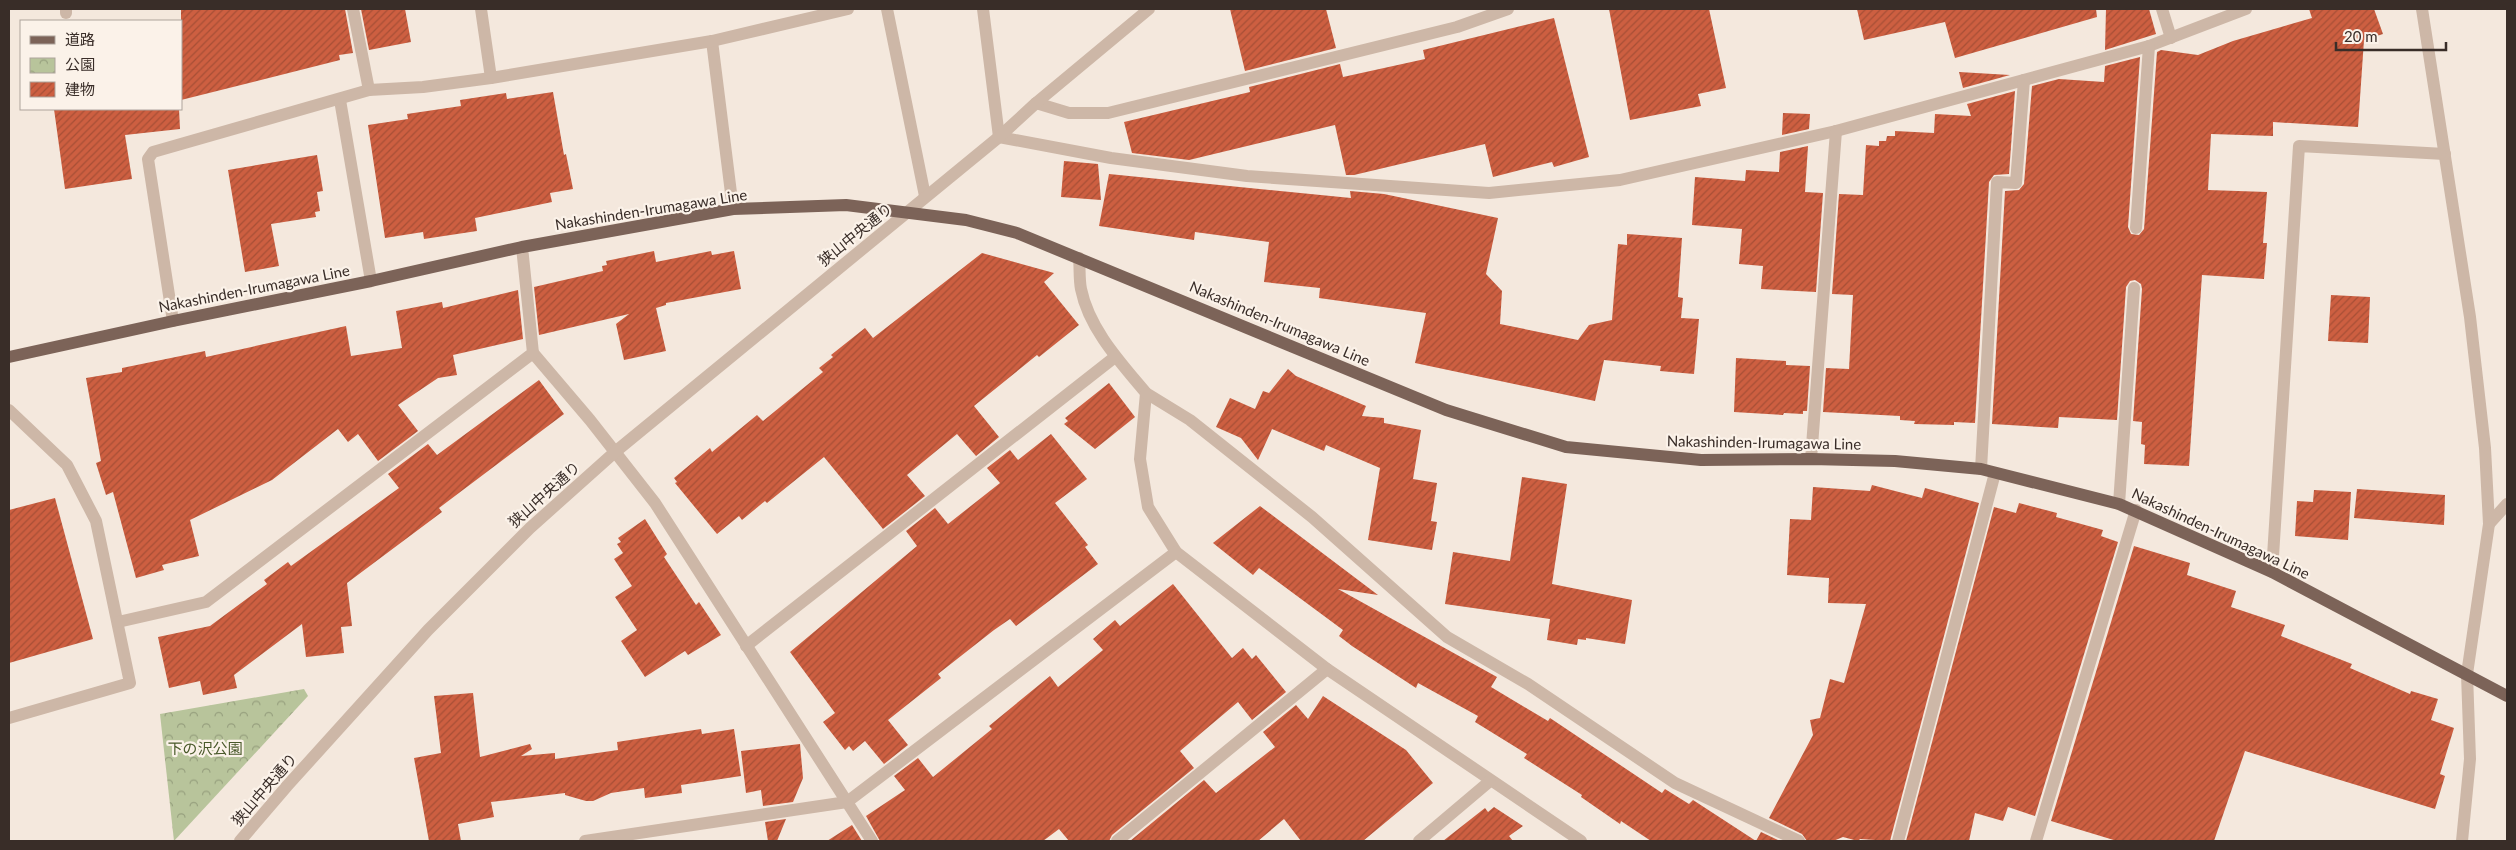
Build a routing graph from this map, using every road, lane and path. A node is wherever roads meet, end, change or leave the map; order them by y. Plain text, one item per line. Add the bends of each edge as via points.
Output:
1 (354, 9) edge
2 (482, 9) edge
3 (848, 9) edge
4 (887, 9) edge
5 (983, 9) edge
6 (1149, 9) edge
7 (1508, 9) edge
8 (2162, 9) edge
9 (2246, 9) edge
10 (2422, 9) edge
11 (2171, 38) junction
12 (712, 41) junction
13 (2148, 46) junction
14 (491, 78) junction
15 (2024, 80) junction
16 (369, 90) junction
17 (340, 100) junction
18 (1036, 103) junction
19 (1836, 131) junction
20 (999, 137) junction
21 (2445, 154) junction
22 (925, 196) junction
23 (733, 209) junction
24 (908, 211) junction
25 (2136, 228) dead end
26 (522, 247) junction
27 (1079, 258) junction
28 (371, 281) junction
29 (2134, 288) dead end
30 (172, 321) junction
31 (533, 353) junction
32 (9, 357) edge
33 (1115, 357) junction
34 (1146, 393) junction
35 (9, 410) edge
36 (615, 452) junction
37 (1811, 459) junction
38 (1981, 470) junction
39 (1995, 473) junction
40 (2119, 504) junction
41 (2507, 504) edge
42 (2136, 510) junction
43 (2489, 524) junction
44 (1176, 552) junction
45 (2272, 572) junction
46 (118, 622) junction
47 (746, 646) junction
48 (1327, 669) junction
49 (2466, 674) junction
50 (2507, 696) edge
51 (9, 718) edge
52 (1490, 781) junction
53 (847, 802) junction
54 (240, 841) edge
55 (585, 841) edge
56 (872, 841) edge
57 (1116, 841) edge
58 (1419, 841) edge
59 (1581, 841) edge
60 (1799, 841) edge
61 (1898, 841) edge
62 (2036, 841) edge
63 (2462, 841) edge

1 - 16 street
2 - 14 street
3 - 12 street
4 - 22 street
5 - 20 street
6 - 18 street, 狭山中央通り
7 - 18 street via 1457,27 1108,113 1069,113
8 - 11 street
9 - 11 street
10 - 21 street
11 - 13 street
12 - 14 street
12 - 23 street
13 - 15 street
13 - 25 street
14 - 16 street via 423,88
15 - 19 street
15 - 38 street via 2016,184 1998,182
16 - 17 street
17 - 28 street
17 - 30 street via 153,152 148,159
18 - 20 street, 狭山中央通り
19 - 20 street via 1620,180 1489,193 1247,176 1111,158
19 - 37 street
20 - 22 street, 狭山中央通り
21 - 43 street via 2472,327 2485,448
21 - 45 street via 2299,146
22 - 24 street, 狭山中央通り
23 - 24 main road, Nakashinden-Irumagawa Line via 846,205
23 - 26 main road, Nakashinden-Irumagawa Line
24 - 27 main road, Nakashinden-Irumagawa Line via 966,220 1018,233
24 - 36 street, 狭山中央通り
26 - 28 main road, Nakashinden-Irumagawa Line
26 - 31 street
27 - 33 street via 1081,288 1088,312
27 - 37 main road, Nakashinden-Irumagawa Line via 1446,410 1566,447 1701,460
28 - 30 main road, Nakashinden-Irumagawa Line
29 - 40 street
30 - 32 main road, Nakashinden-Irumagawa Line
31 - 36 street
31 - 46 street via 206,602
33 - 34 street
33 - 47 street
34 - 44 street via 1140,459 1148,507
34 - 60 street via 1190,420 1312,517 1447,638 1528,684 1675,782
35 - 46 street via 67,465 96,521
36 - 47 street via 655,503
36 - 54 street, 狭山中央通り via 530,528 428,630
37 - 38 main road, Nakashinden-Irumagawa Line via 1895,461
38 - 39 main road, Nakashinden-Irumagawa Line
39 - 40 main road, Nakashinden-Irumagawa Line
39 - 61 street
40 - 42 main road, Nakashinden-Irumagawa Line
41 - 43 street
42 - 45 main road, Nakashinden-Irumagawa Line
42 - 62 street
43 - 49 street
44 - 48 street
44 - 53 street
45 - 49 main road, Nakashinden-Irumagawa Line
46 - 51 street via 130,683
47 - 53 street
48 - 52 street
48 - 57 street
49 - 50 main road, Nakashinden-Irumagawa Line
49 - 63 street via 2470,759
52 - 58 street
52 - 59 street
53 - 55 street
53 - 56 street

